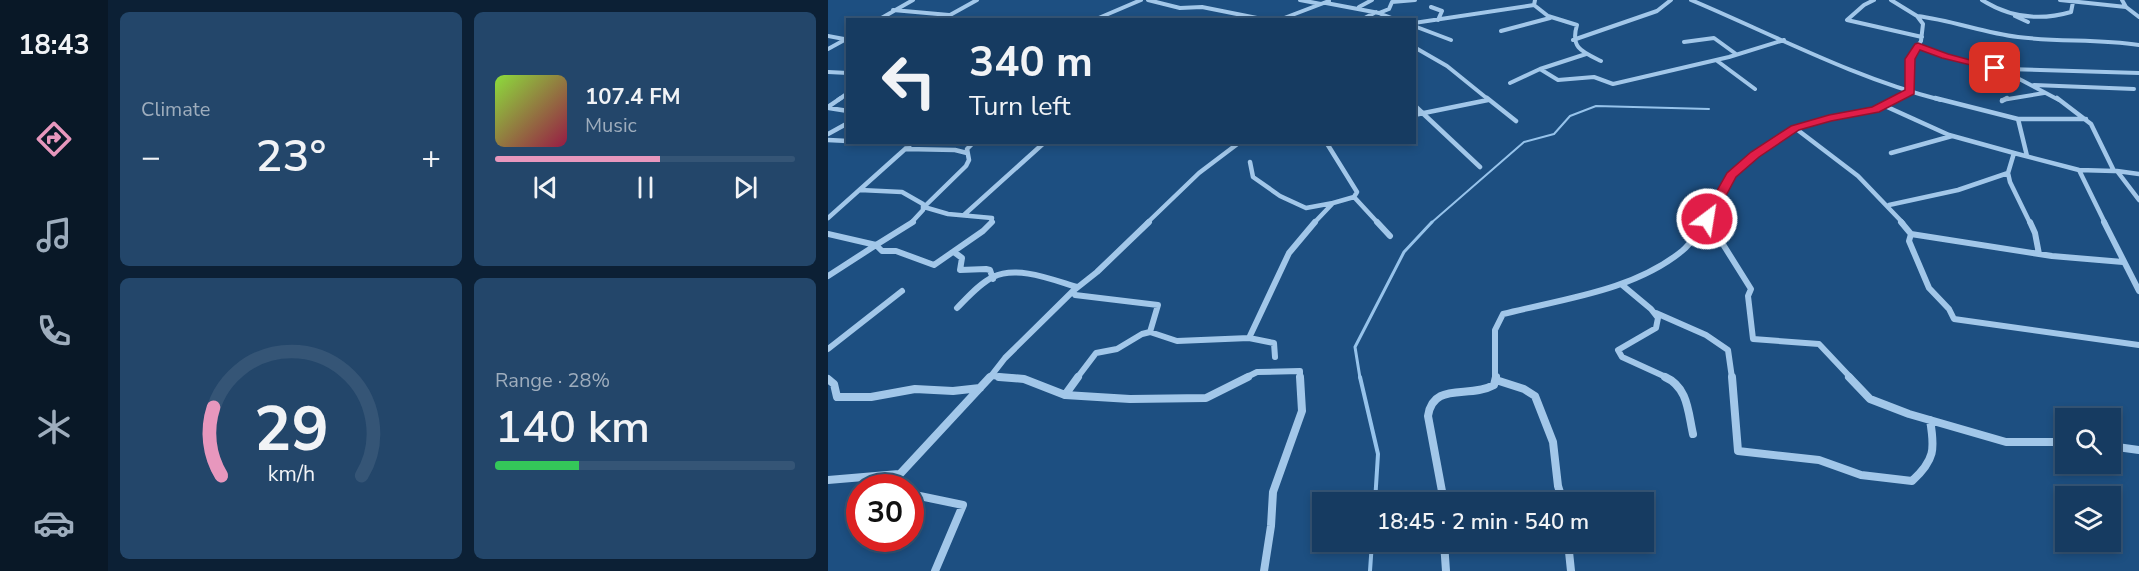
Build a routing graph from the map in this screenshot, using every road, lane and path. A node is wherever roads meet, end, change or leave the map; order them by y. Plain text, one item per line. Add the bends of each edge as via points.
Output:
1 (913, 0) edge
2 (977, 0) edge
3 (1141, 0) edge
4 (1148, 0) edge
5 (1300, 0) edge
6 (1372, 0) edge
7 (1415, 0) edge
8 (1671, 0) edge
9 (1691, 0) edge
10 (1874, 0) edge
11 (1891, 0) edge
12 (1982, 0) edge
13 (2060, 0) edge
14 (2122, 0) edge
15 (1392, 1) edge
16 (1326, 2) edge
17 (1535, 2) edge
18 (2073, 2) junction
19 (1431, 7) dead end
20 (2126, 7) junction
21 (1359, 8) junction
22 (2000, 9) junction
23 (893, 10) junction
24 (1378, 13) junction
25 (949, 15) junction
26 (1917, 16) junction
27 (2139, 17) edge
28 (881, 18) edge
29 (944, 18) edge
30 (1099, 18) edge
31 (1258, 18) edge
32 (1284, 18) edge
33 (1366, 18) edge
34 (1392, 18) edge
35 (1550, 18) junction
36 (1438, 20) junction
37 (2028, 22) dead end
38 (1416, 25) edge
39 (1416, 26) edge
40 (1501, 31) dead end
41 (828, 36) edge
42 (1922, 37) junction
43 (846, 39) edge
44 (1451, 40) dead end
45 (1574, 40) junction
46 (1784, 40) junction
47 (1684, 42) dead end
48 (2139, 45) edge
49 (1918, 46) junction
50 (828, 49) edge
51 (1416, 49) edge
52 (1586, 54) junction
53 (1736, 54) junction
54 (1716, 60) junction
55 (1601, 61) dead end
56 (1995, 68) junction
57 (1540, 69) junction
58 (828, 72) edge
59 (846, 73) edge
60 (2139, 73) edge
61 (1510, 83) dead end
62 (2034, 85) junction
63 (1755, 89) dead end
64 (2134, 89) dead end
65 (1910, 92) junction
66 (2044, 93) junction
67 (846, 94) edge
68 (1488, 100) junction
69 (2002, 101) dead end
70 (1885, 106) junction
71 (829, 107) edge
72 (1416, 107) edge
73 (846, 111) edge
74 (1424, 114) junction
75 (1416, 115) edge
76 (2018, 119) junction
77 (2086, 119) junction
78 (1516, 121) dead end
79 (846, 124) edge
80 (1795, 128) junction
81 (828, 134) edge
82 (1953, 136) junction
83 (828, 140) edge
84 (846, 141) edge
85 (895, 144) edge
86 (973, 144) edge
87 (1043, 144) edge
88 (1236, 144) edge
89 (1327, 144) edge
90 (910, 145) edge
91 (967, 153) junction
92 (1891, 153) dead end
93 (2014, 153) junction
94 (2027, 156) junction
95 (1250, 162) dead end
96 (1480, 167) dead end
97 (2079, 170) junction
98 (2115, 171) junction
99 (2008, 173) junction
100 (2139, 174) edge
101 (860, 190) junction
102 (1354, 197) junction
103 (2139, 200) edge
104 (1333, 203) junction
105 (1889, 205) junction
106 (924, 207) junction
107 (965, 214) junction
108 (828, 218) edge
109 (1707, 219) junction
110 (828, 234) edge
111 (1911, 234) junction
112 (1390, 236) dead end
113 (876, 245) junction
114 (954, 252) junction
115 (2039, 254) junction
116 (2123, 262) junction
117 (828, 276) edge
118 (993, 279) junction
119 (1621, 284) junction
120 (1075, 289) junction
121 (902, 291) dead end
122 (2139, 291) edge
123 (957, 308) dead end
124 (1656, 313) junction
125 (1150, 332) junction
126 (1249, 338) junction
127 (2139, 345) edge
128 (828, 349) edge
129 (1275, 357) dead end
130 (991, 376) junction
131 (828, 379) edge
132 (1496, 380) junction
133 (981, 388) junction
134 (1065, 395) junction
135 (1930, 420) junction
136 (1693, 434) dead end
137 (2055, 442) edge
138 (2121, 448) edge
139 (2139, 450) edge
140 (899, 474) edge
141 (846, 478) edge
142 (828, 480) edge
143 (1442, 492) edge
144 (1560, 492) edge
145 (924, 497) edge
146 (1445, 552) edge
147 (1569, 552) edge
148 (935, 571) edge
149 (1264, 571) edge
150 (1446, 571) edge
151 (1570, 571) edge

1 - 23 street
2 - 25 street
3 - 30 street
4 - 31 street
5 - 16 street
6 - 21 street
7 - 15 street
8 - 45 street via 1658,11
9 - 46 street
10 - 42 street via 1847,20
11 - 26 street
12 - 22 street
13 - 18 street
14 - 20 street
15 - 24 street via 1389,9
16 - 21 street
16 - 32 street
17 - 35 street via 1539,12
17 - 36 street
18 - 20 street
18 - 22 street via 2071,12 2054,17
19 - 36 street via 1442,11
20 - 27 street
21 - 24 street
22 - 37 street
23 - 25 street
23 - 28 street
24 - 33 street
24 - 34 street
25 - 29 street
26 - 42 street via 1923,24
26 - 48 street via 2017,37
35 - 40 street
35 - 45 street via 1577,26
36 - 38 street
39 - 44 street
41 - 43 street
42 - 49 street
43 - 50 street
45 - 52 street
46 - 53 street
46 - 65 street via 1839,66
47 - 53 street via 1714,38
49 - 56 street
49 - 65 street via 1910,59
51 - 68 street via 1455,72
52 - 55 street
52 - 57 street
53 - 54 street
54 - 57 street via 1607,84 1595,77 1558,80
54 - 63 street
56 - 60 street
56 - 62 street
57 - 61 street
58 - 59 street
62 - 64 street
62 - 66 street
65 - 70 street
65 - 76 street
66 - 69 street
66 - 77 street
67 - 71 street
68 - 74 street
68 - 78 street
70 - 80 street
70 - 82 street
71 - 73 street
72 - 74 street
74 - 75 street
74 - 96 street
76 - 77 street
76 - 94 street
77 - 98 street
79 - 81 street
80 - 105 street via 1862,177
80 - 109 street via 1731,175
82 - 92 street
82 - 93 street
83 - 84 street
85 - 90 street
86 - 91 street
87 - 107 street
88 - 120 street via 1199,173
89 - 102 street via 1355,188
90 - 91 street
90 - 101 street
91 - 106 street via 966,166
93 - 94 street
93 - 99 street
94 - 97 street
95 - 104 street via 1253,177 1280,196 1306,208
97 - 98 street
97 - 116 street
98 - 100 street
98 - 103 street
99 - 105 street via 1958,190
99 - 115 street via 2035,233
101 - 106 street via 902,192
101 - 108 street
102 - 104 street
102 - 112 street
104 - 126 street via 1288,253
105 - 111 street
106 - 107 street via 940,213
106 - 113 street via 915,221
107 - 114 street via 993,220
109 - 119 street via 1684,250
109 - 135 street via 1751,289 1748,296 1753,339 1819,344 1870,399
110 - 113 street
111 - 115 street
111 - 127 street via 1909,241 1929,288 1954,319
113 - 114 street via 882,251 896,251 934,265
113 - 117 street
114 - 118 street via 962,258 960,270 983,267 990,270
115 - 116 street
116 - 122 street
118 - 120 street via 1002,274 1034,276
118 - 123 street
119 - 124 street
119 - 132 street via 1503,314 1493,329
120 - 125 street via 1075,295 1158,305
120 - 130 street
121 - 128 street
124 - 135 street via 1706,335 1728,350 1738,452 1819,460 1862,475 1912,482 1928,468 1935,446
124 - 136 street via 1656,328 1618,350 1619,354 1680,387
125 - 126 street via 1177,341
125 - 134 street via 1117,349 1096,353
126 - 129 street via 1274,343
130 - 133 street
130 - 134 street via 1024,379
131 - 133 street via 834,384 837,397 871,397 915,389
132 - 143 street via 1490,389 1441,394 1430,403 1428,416
132 - 144 street via 1535,396 1553,442
133 - 140 street
134 - 149 street via 1206,398 1257,372 1300,370 1302,411 1273,492
135 - 137 street via 2007,442
138 - 139 street
141 - 142 street
145 - 148 street via 963,505
146 - 150 street
147 - 151 street

